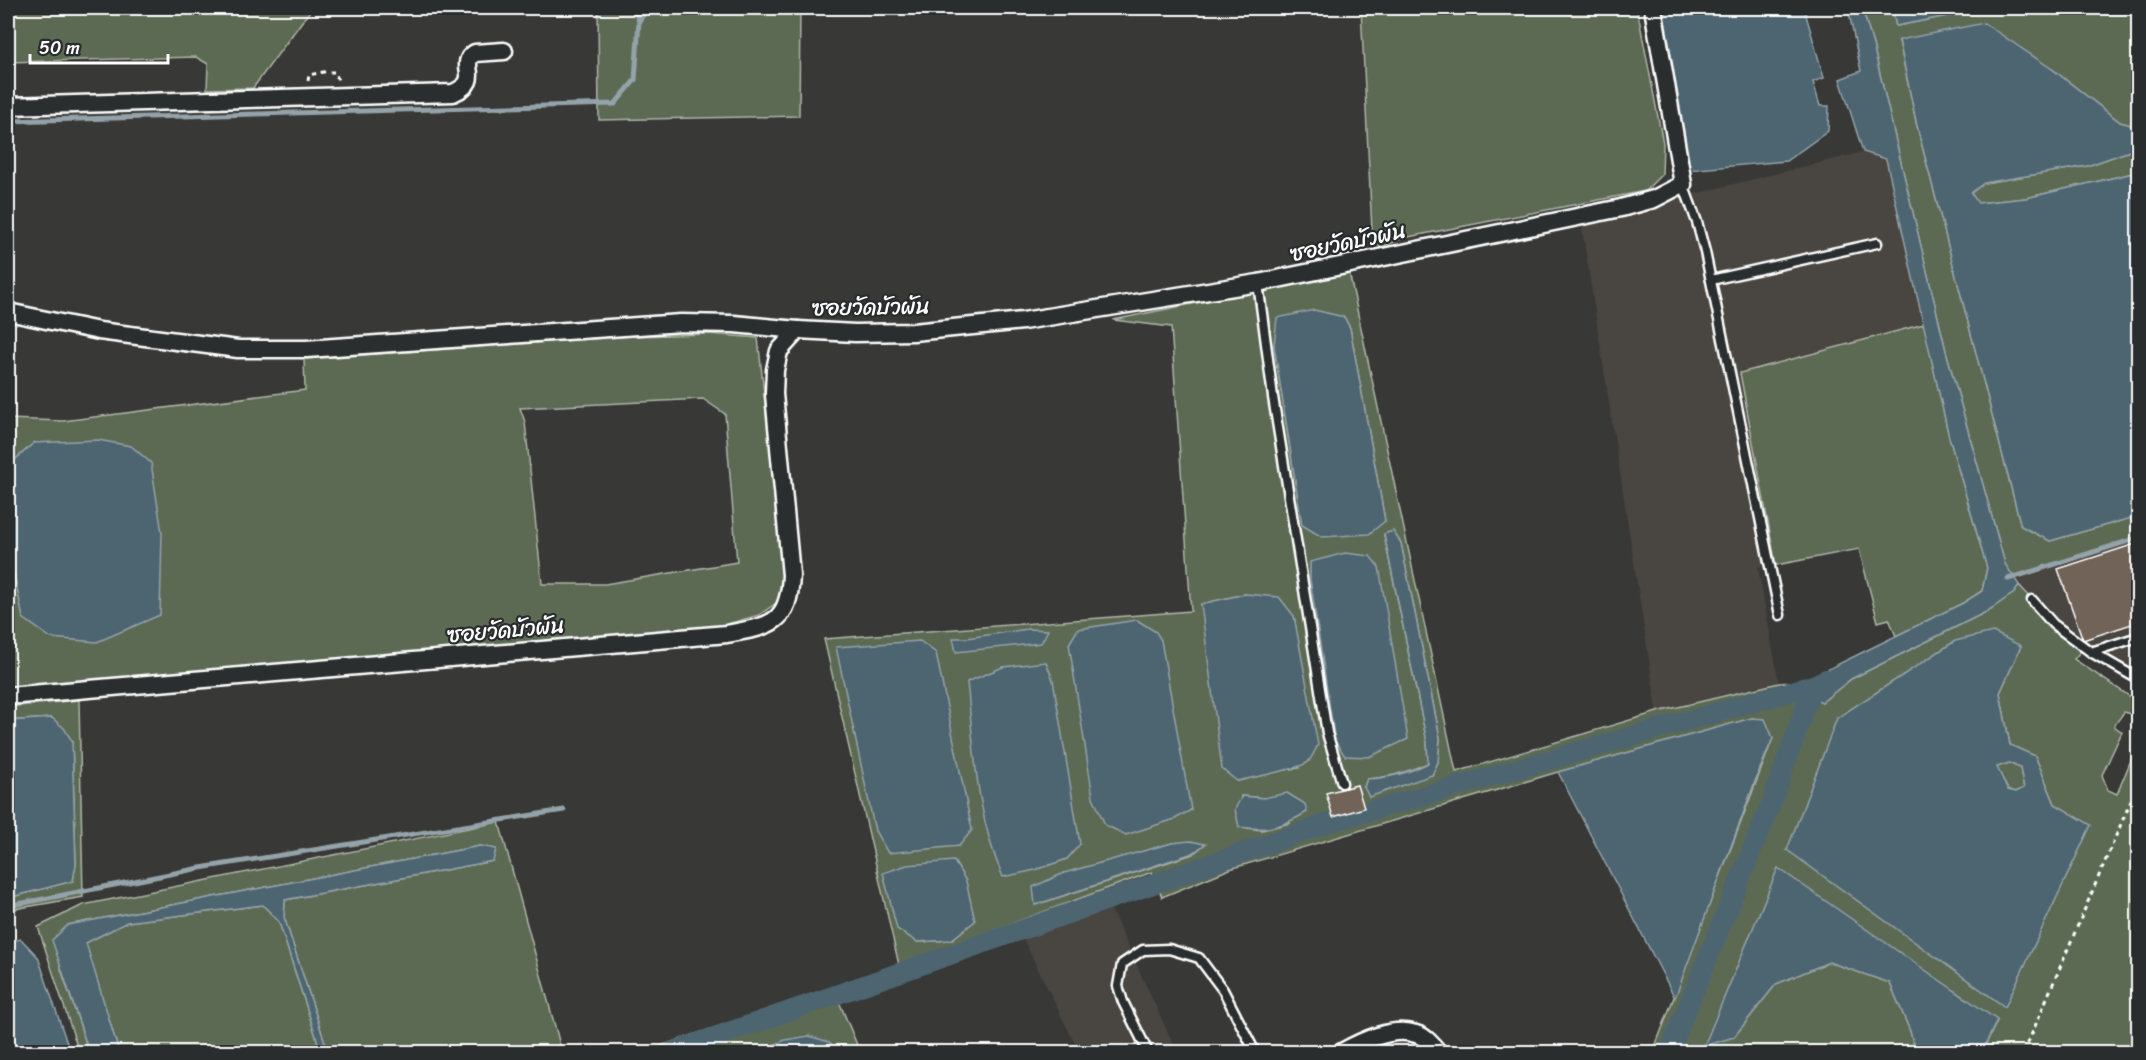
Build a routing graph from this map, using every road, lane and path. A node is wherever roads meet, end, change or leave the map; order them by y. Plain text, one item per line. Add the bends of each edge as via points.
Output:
1 (1653, 8) edge
2 (504, 51) dead end
3 (8, 106) edge
4 (1683, 184) junction
5 (1877, 243) dead end
6 (1712, 280) junction
7 (1258, 283) junction
8 (8, 312) edge
9 (798, 330) junction
10 (2032, 600) dead end
11 (1780, 615) dead end
12 (2139, 637) edge
13 (2091, 652) junction
14 (2139, 679) edge
15 (8, 696) edge
16 (1342, 783) dead end
17 (2139, 784) edge
18 (1148, 1053) edge
19 (1255, 1053) edge
20 (1342, 1053) edge
21 (1438, 1053) edge
22 (2024, 1053) edge

1 - 4 street
2 - 3 street via 471,56 469,83 453,93
4 - 6 lane
4 - 7 street, ซอยวัดบัวผัน via 1654,199 1621,208
5 - 6 lane
6 - 11 lane
7 - 9 street, ซอยวัดบัวผัน via 1023,321 913,332
7 - 16 lane via 1327,733
8 - 9 street via 99,332 238,349 306,349 681,323
9 - 15 street, ซอยวัดบัวผัน via 778,351 774,394 790,596 785,611 757,629
10 - 13 lane via 2053,624
12 - 13 lane
13 - 14 lane
17 - 22 path
18 - 19 lane via 1118,986 1122,964 1143,950 1169,949 1199,958 1223,990
20 - 21 street via 1388,1034 1405,1032 1418,1034

